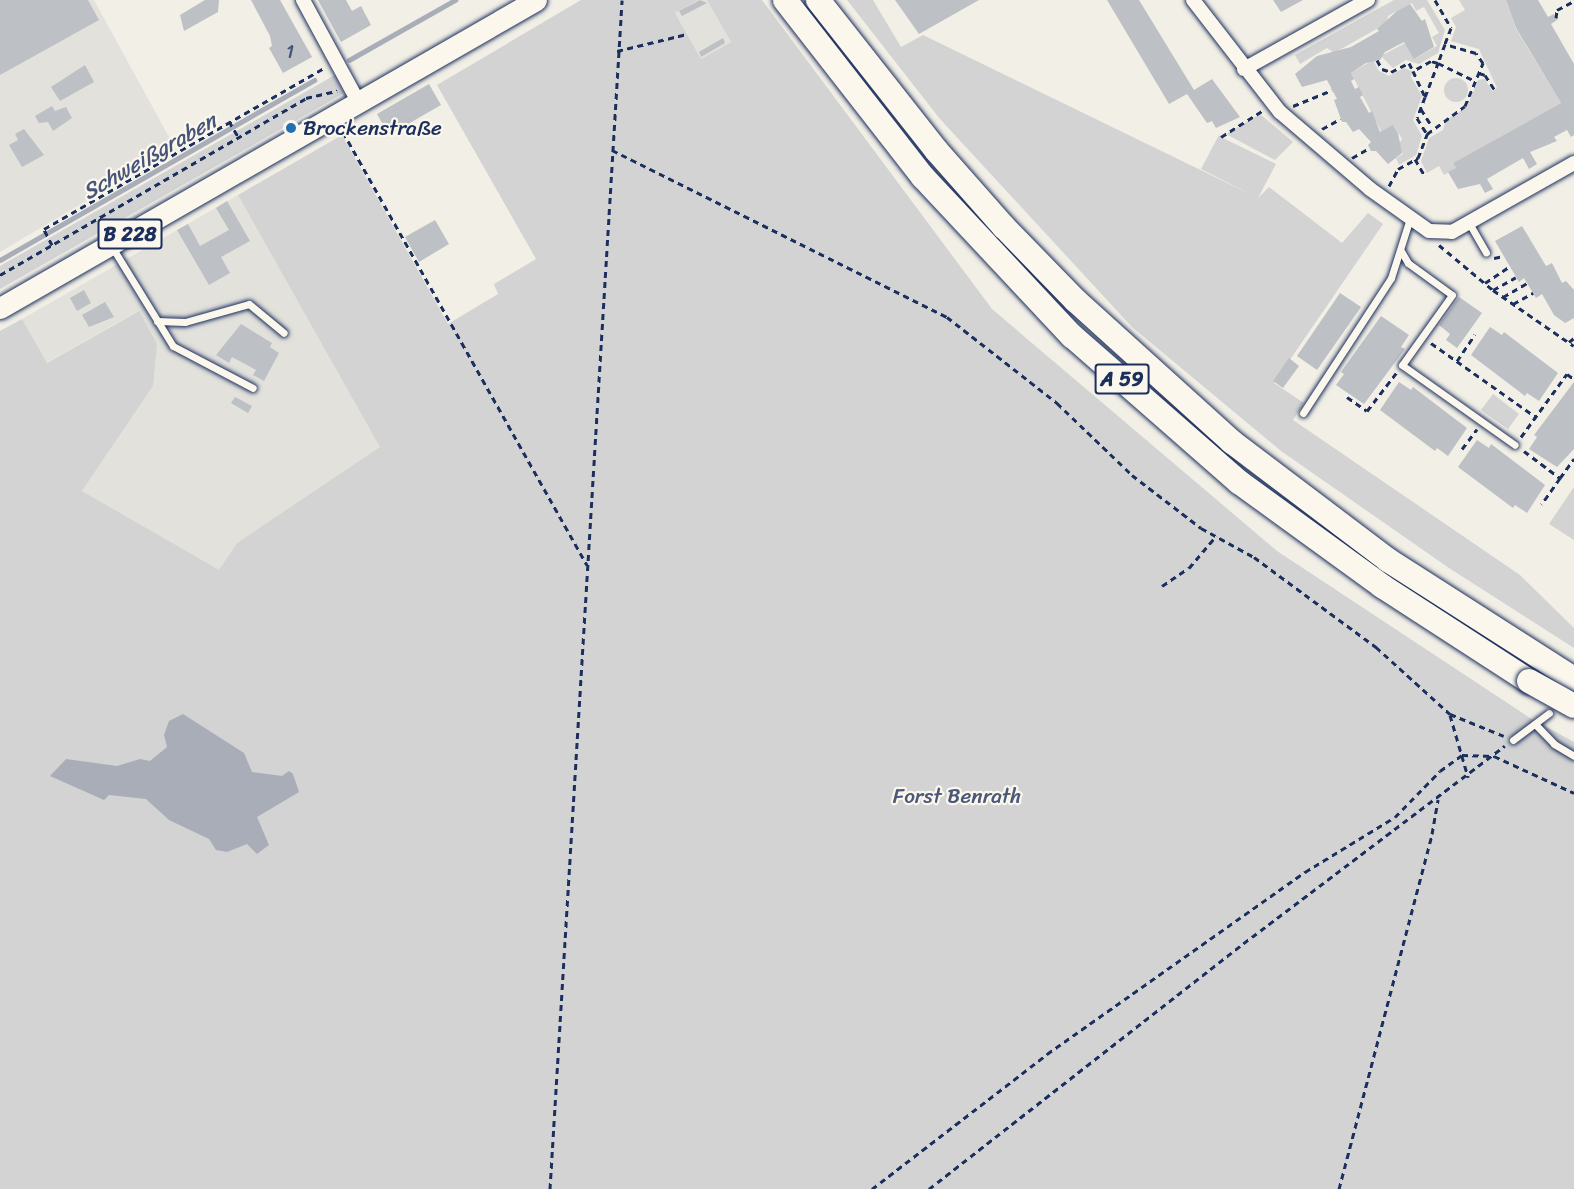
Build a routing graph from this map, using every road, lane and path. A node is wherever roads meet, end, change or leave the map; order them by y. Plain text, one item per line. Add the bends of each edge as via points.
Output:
1 (303, 0) edge
2 (536, 0) edge
3 (622, 0) edge
4 (785, 0) edge
5 (818, 0) edge
6 (1193, 0) edge
7 (1368, 0) edge
8 (1435, 0) edge
9 (1574, 1) edge
10 (1556, 18) dead end
11 (687, 34) dead end
12 (1445, 44) junction
13 (617, 51) junction
14 (1377, 60) dead end
15 (336, 61) junction
16 (1438, 63) junction
17 (1244, 69) junction
18 (1413, 71) junction
19 (1479, 73) junction
20 (1475, 81) junction
21 (1494, 89) dead end
22 (1332, 90) dead end
23 (355, 95) junction
24 (1425, 97) junction
25 (1270, 100) junction
26 (1421, 109) junction
27 (1280, 112) junction
28 (1340, 119) dead end
29 (230, 123) junction
30 (351, 123) dead end
31 (1431, 125) dead end
32 (1426, 134) junction
33 (1221, 136) dead end
34 (1308, 137) junction
35 (239, 138) junction
36 (612, 150) junction
37 (1416, 159) junction
38 (1574, 163) edge
39 (1425, 176) dead end
40 (1382, 198) junction
41 (1410, 218) junction
42 (1469, 223) junction
43 (1429, 231) junction
44 (111, 244) junction
45 (52, 245) junction
46 (1401, 251) junction
47 (1486, 252) dead end
48 (1510, 266) dead end
49 (0, 275) edge
50 (1516, 277) dead end
51 (1527, 283) dead end
52 (1485, 284) junction
53 (1493, 290) junction
54 (1533, 293) dead end
55 (1503, 297) junction
56 (1513, 304) junction
57 (0, 308) edge
58 (157, 321) junction
59 (284, 333) dead end
60 (1475, 334) dead end
61 (1423, 336) junction
62 (1574, 338) edge
63 (1569, 342) junction
64 (1574, 346) edge
65 (1456, 361) junction
66 (1402, 365) junction
67 (1574, 378) edge
68 (253, 388) dead end
69 (1347, 398) dead end
70 (1303, 413) dead end
71 (1536, 418) junction
72 (1483, 421) junction
73 (1515, 445) junction
74 (1462, 449) dead end
75 (1574, 459) edge
76 (1560, 478) junction
77 (1542, 504) dead end
78 (1216, 536) junction
79 (587, 567) junction
80 (1162, 586) dead end
81 (1574, 679) edge
82 (1574, 706) edge
83 (1549, 713) dead end
84 (1450, 714) junction
85 (1534, 724) junction
86 (1513, 740) junction
87 (1462, 755) junction
88 (1494, 756) junction
89 (1574, 756) edge
90 (1468, 777) junction
91 (1574, 793) edge
92 (1438, 800) junction
93 (550, 1189) edge
94 (872, 1189) edge
95 (930, 1189) edge
96 (1339, 1189) edge

1 - 15 street
2 - 23 main road, B 228
3 - 13 path
4 - 82 highway, A 59, bridge via 923,177 1072,336 1239,482 1382,586
5 - 81 highway, A 59 via 936,150 1093,317 1232,442 1388,560
6 - 17 street
7 - 17 street
8 - 12 path via 1451,28
9 - 10 path via 1557,10
11 - 13 path
12 - 16 path
12 - 19 path via 1476,53 1483,63
13 - 36 path
14 - 18 path via 1382,69 1391,72 1409,63
15 - 23 street
15 - 29 path
16 - 18 path via 1431,61
16 - 20 path
16 - 24 path
17 - 25 street
18 - 24 path
19 - 20 path
19 - 21 path via 1485,75
20 - 32 path via 1465,106
22 - 27 path
23 - 35 path via 306,98
23 - 44 main road, B 228
24 - 26 path
25 - 27 street
25 - 33 path via 1260,114
26 - 31 path
26 - 32 path via 1417,118
27 - 34 street
28 - 34 path
29 - 35 path
29 - 45 path via 45,231
30 - 79 path via 341,129
32 - 37 path
34 - 40 street
35 - 45 path
36 - 78 path via 946,317 1057,404 1132,475
36 - 79 path
37 - 39 path
37 - 40 path via 1398,169
38 - 42 street
40 - 41 street
41 - 43 street
41 - 46 lane
42 - 43 street via 1452,232
42 - 47 lane
43 - 52 path via 1444,253
44 - 57 main road, B 228
44 - 58 lane
45 - 49 path
46 - 61 lane via 1408,263 1452,295
46 - 70 lane via 1391,278
48 - 52 path
50 - 53 path
51 - 55 path
52 - 53 path
53 - 55 path
54 - 56 path
55 - 56 path
56 - 63 path
58 - 59 lane via 185,322 249,304
58 - 68 lane via 173,346
60 - 65 path
61 - 65 path
61 - 66 lane
62 - 63 path
63 - 64 path
65 - 71 path
66 - 69 path via 1367,411
66 - 72 lane
67 - 71 path via 1567,374
71 - 73 path
72 - 73 lane
72 - 74 path
73 - 76 path
75 - 76 path
76 - 77 path
78 - 80 path via 1189,568
78 - 84 path via 1254,557 1376,647
79 - 93 path
83 - 85 lane
84 - 86 path
84 - 87 path
85 - 86 lane
85 - 89 lane via 1554,744
86 - 88 path
87 - 88 path
87 - 90 path
87 - 94 path via 1440,771 1395,817 1305,872 1047,1054
88 - 90 path
88 - 91 path
90 - 92 path
92 - 95 path via 1252,937
92 - 96 path

